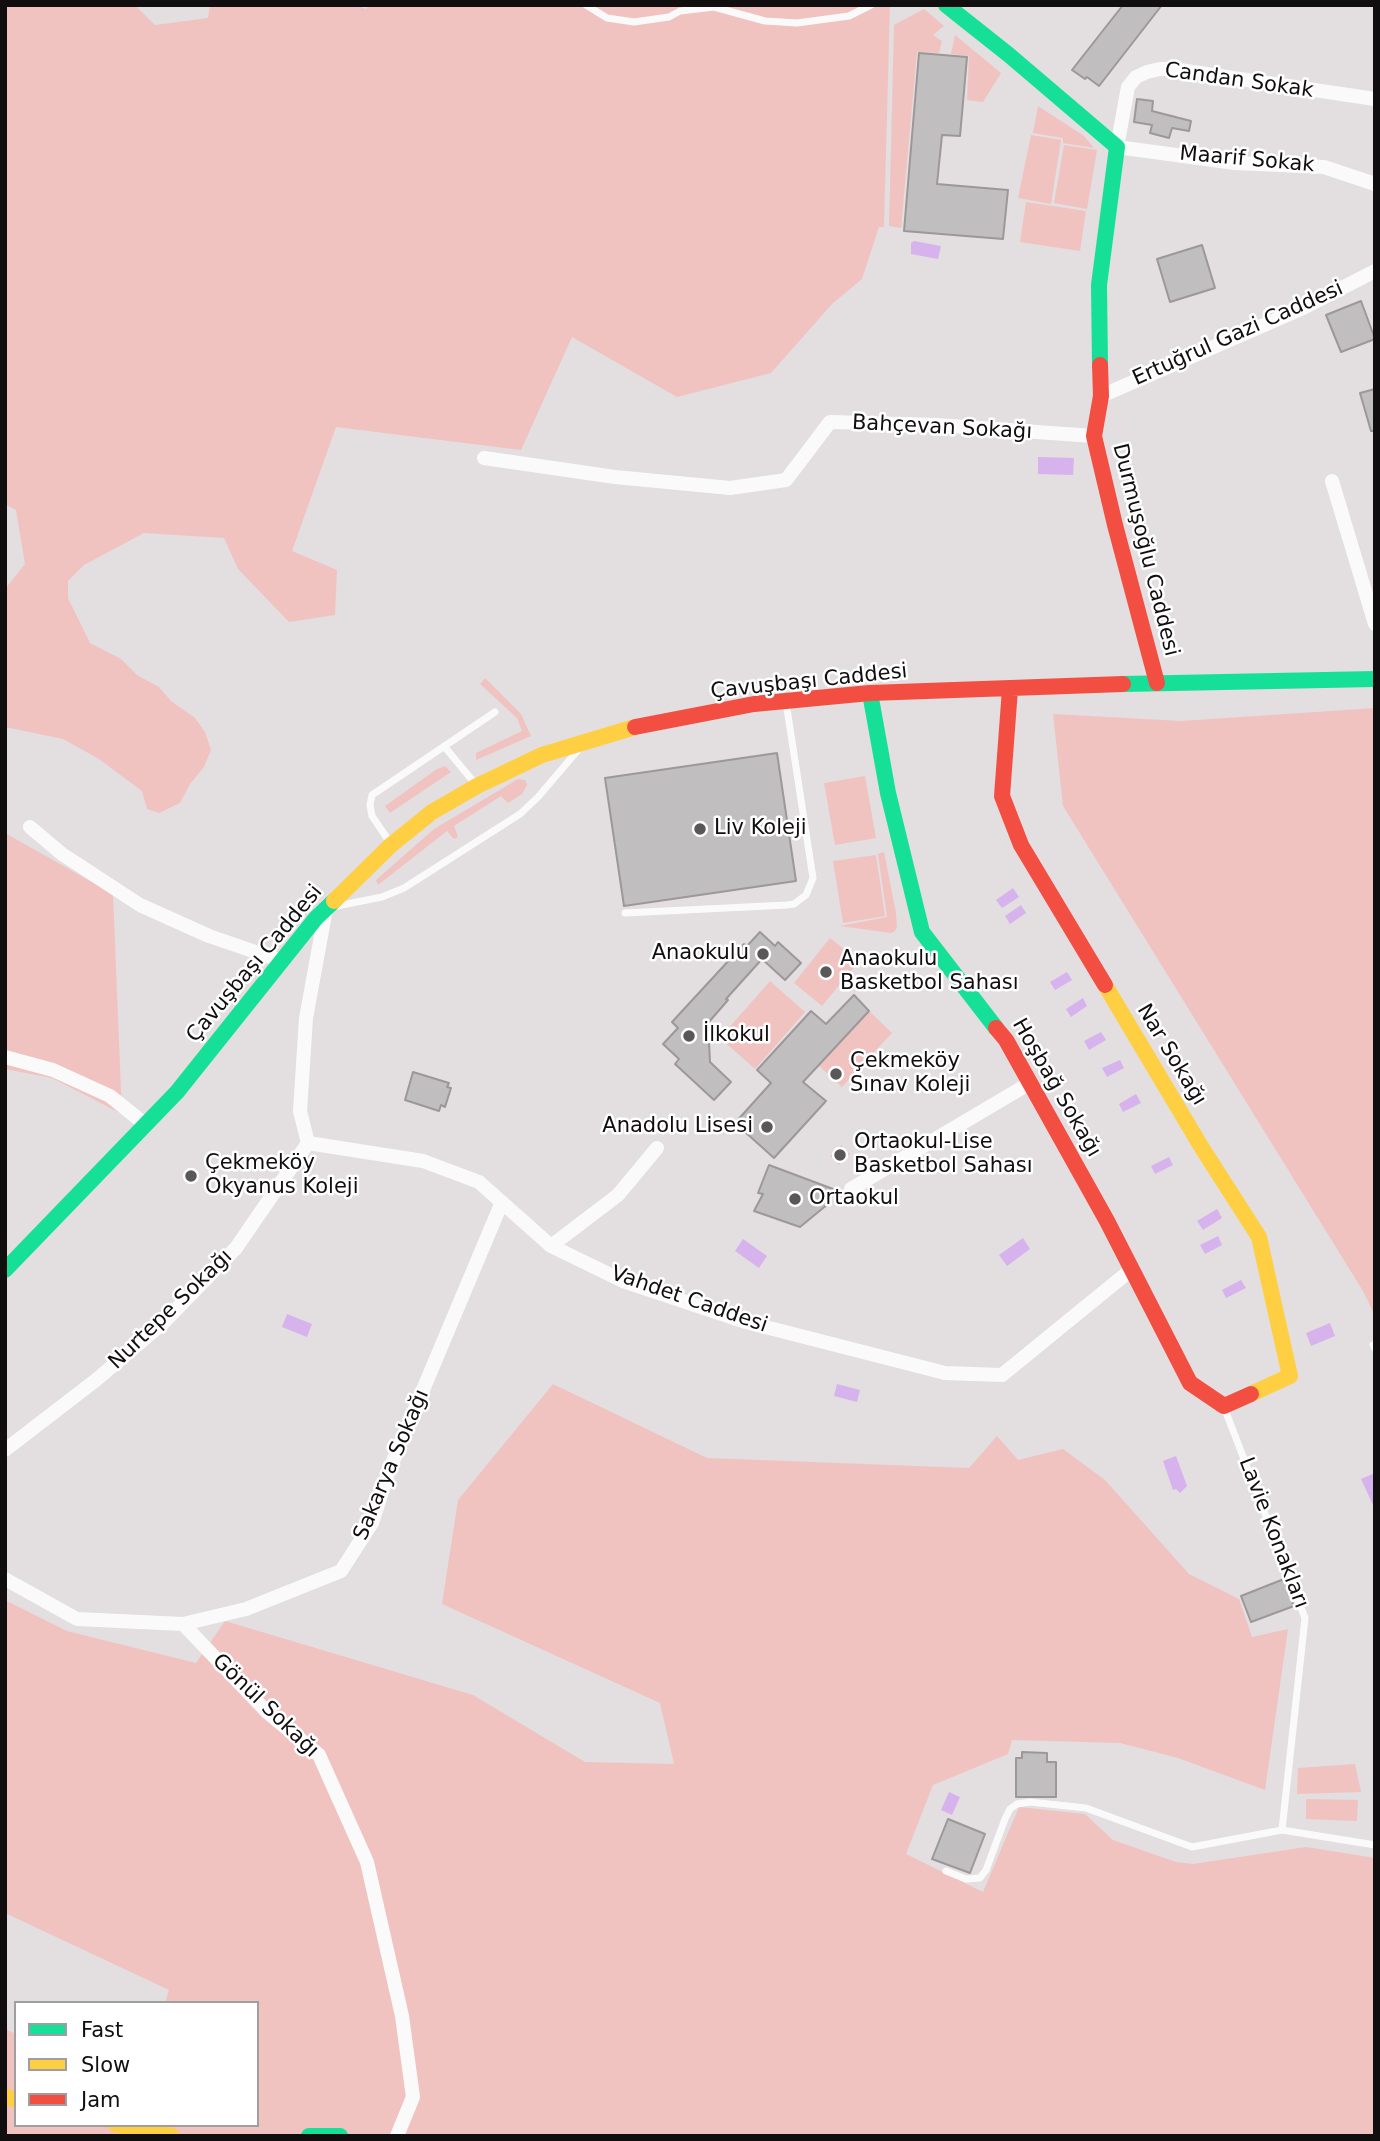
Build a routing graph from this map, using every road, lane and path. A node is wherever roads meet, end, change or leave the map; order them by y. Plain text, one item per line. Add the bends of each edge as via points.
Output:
1 (586, 5) edge
2 (871, 5) edge
3 (946, 5) edge
4 (1375, 99) edge
5 (1118, 147) junction
6 (1375, 184) edge
7 (1375, 271) edge
8 (1101, 396) junction
9 (1094, 436) junction
10 (484, 458) dead end
11 (1332, 481) dead end
12 (1375, 624) edge
13 (1375, 679) edge
14 (1157, 683) junction
15 (1010, 689) junction
16 (870, 693) junction
17 (786, 701) junction
18 (495, 712) dead end
19 (584, 743) junction
20 (444, 746) junction
21 (478, 786) junction
22 (30, 827) dead end
23 (391, 845) junction
24 (326, 909) junction
25 (625, 913) dead end
26 (282, 961) junction
27 (5, 1057) edge
28 (1030, 1083) junction
29 (146, 1125) junction
30 (308, 1143) junction
31 (657, 1148) dead end
32 (851, 1189) dead end
33 (502, 1202) junction
34 (551, 1246) junction
35 (1132, 1269) junction
36 (5, 1270) edge
37 (1224, 1406) junction
38 (5, 1450) edge
39 (5, 1579) edge
40 (183, 1624) junction
41 (1282, 1830) junction
42 (1375, 1844) edge
43 (946, 1871) dead end
44 (126, 2127) edge
45 (172, 2136) edge
46 (309, 2136) edge
47 (340, 2136) edge
48 (397, 2136) edge

1 - 2 lane via 607,18 634,22 714,7 757,19 797,23 849,16
3 - 5 street
4 - 5 street, Candan Sokak via 1160,69 1136,77 1128,87
5 - 6 street, Maarif Sokak via 1236,163 1324,167
5 - 8 street, Durmuşoğlu Caddesi via 1099,285
7 - 8 street, Ertuğrul Gazi Caddesi via 1303,308
8 - 9 street, Durmuşoğlu Caddesi
9 - 10 street, Bahçevan Sokağı via 830,422 786,480 730,488
9 - 14 street, Durmuşoğlu Caddesi
11 - 12 street
13 - 14 street, Çavuşbaşı Caddesi
14 - 15 street, Çavuşbaşı Caddesi
15 - 16 street, Çavuşbaşı Caddesi
15 - 37 street, Nar Sokağı via 1002,796 1021,845 1259,1237 1290,1376
16 - 17 street, Çavuşbaşı Caddesi
16 - 28 street, Hoşbağ Sokağı via 888,793 922,932 1006,1040
17 - 19 street, Çavuşbaşı Caddesi via 630,728
17 - 25 lane via 813,878 806,895 787,905
18 - 20 lane
19 - 21 street, Çavuşbaşı Caddesi via 542,755
19 - 24 lane via 520,814 404,888
20 - 21 lane
20 - 23 lane via 372,795 372,816
21 - 23 street, Çavuşbaşı Caddesi via 432,812
22 - 26 street via 62,854 140,905 209,936
23 - 24 street, Çavuşbaşı Caddesi
24 - 26 street, Çavuşbaşı Caddesi
24 - 30 street via 306,1018 300,1111
26 - 29 street, Çavuşbaşı Caddesi
27 - 29 street via 53,1070 110,1096
28 - 32 street
28 - 35 street, Hoşbağ Sokağı
29 - 36 street, Çavuşbaşı Caddesi
30 - 33 street, Vahdet Caddesi via 424,1161 479,1182
30 - 38 street, Nurtepe Sokağı via 236,1248 162,1324
31 - 34 street via 618,1195
33 - 34 street, Vahdet Caddesi
33 - 40 street, Sakarya Sokağı via 388,1473 372,1523 341,1572 246,1609
34 - 35 street, Vahdet Caddesi via 623,1281 746,1322 957,1374 1002,1375
35 - 37 street, Hoşbağ Sokağı via 1190,1383
37 - 41 lane, Lavie Konakları via 1305,1618
39 - 40 street via 77,1619
40 - 48 street, Gönül Sokağı via 266,1711 319,1755 368,1862 402,2016 412,2097
41 - 42 lane
41 - 43 lane via 1192,1847 1086,1808 1030,1802 1010,1810 980,1878 967,1879
44 - 45 street
46 - 47 street

